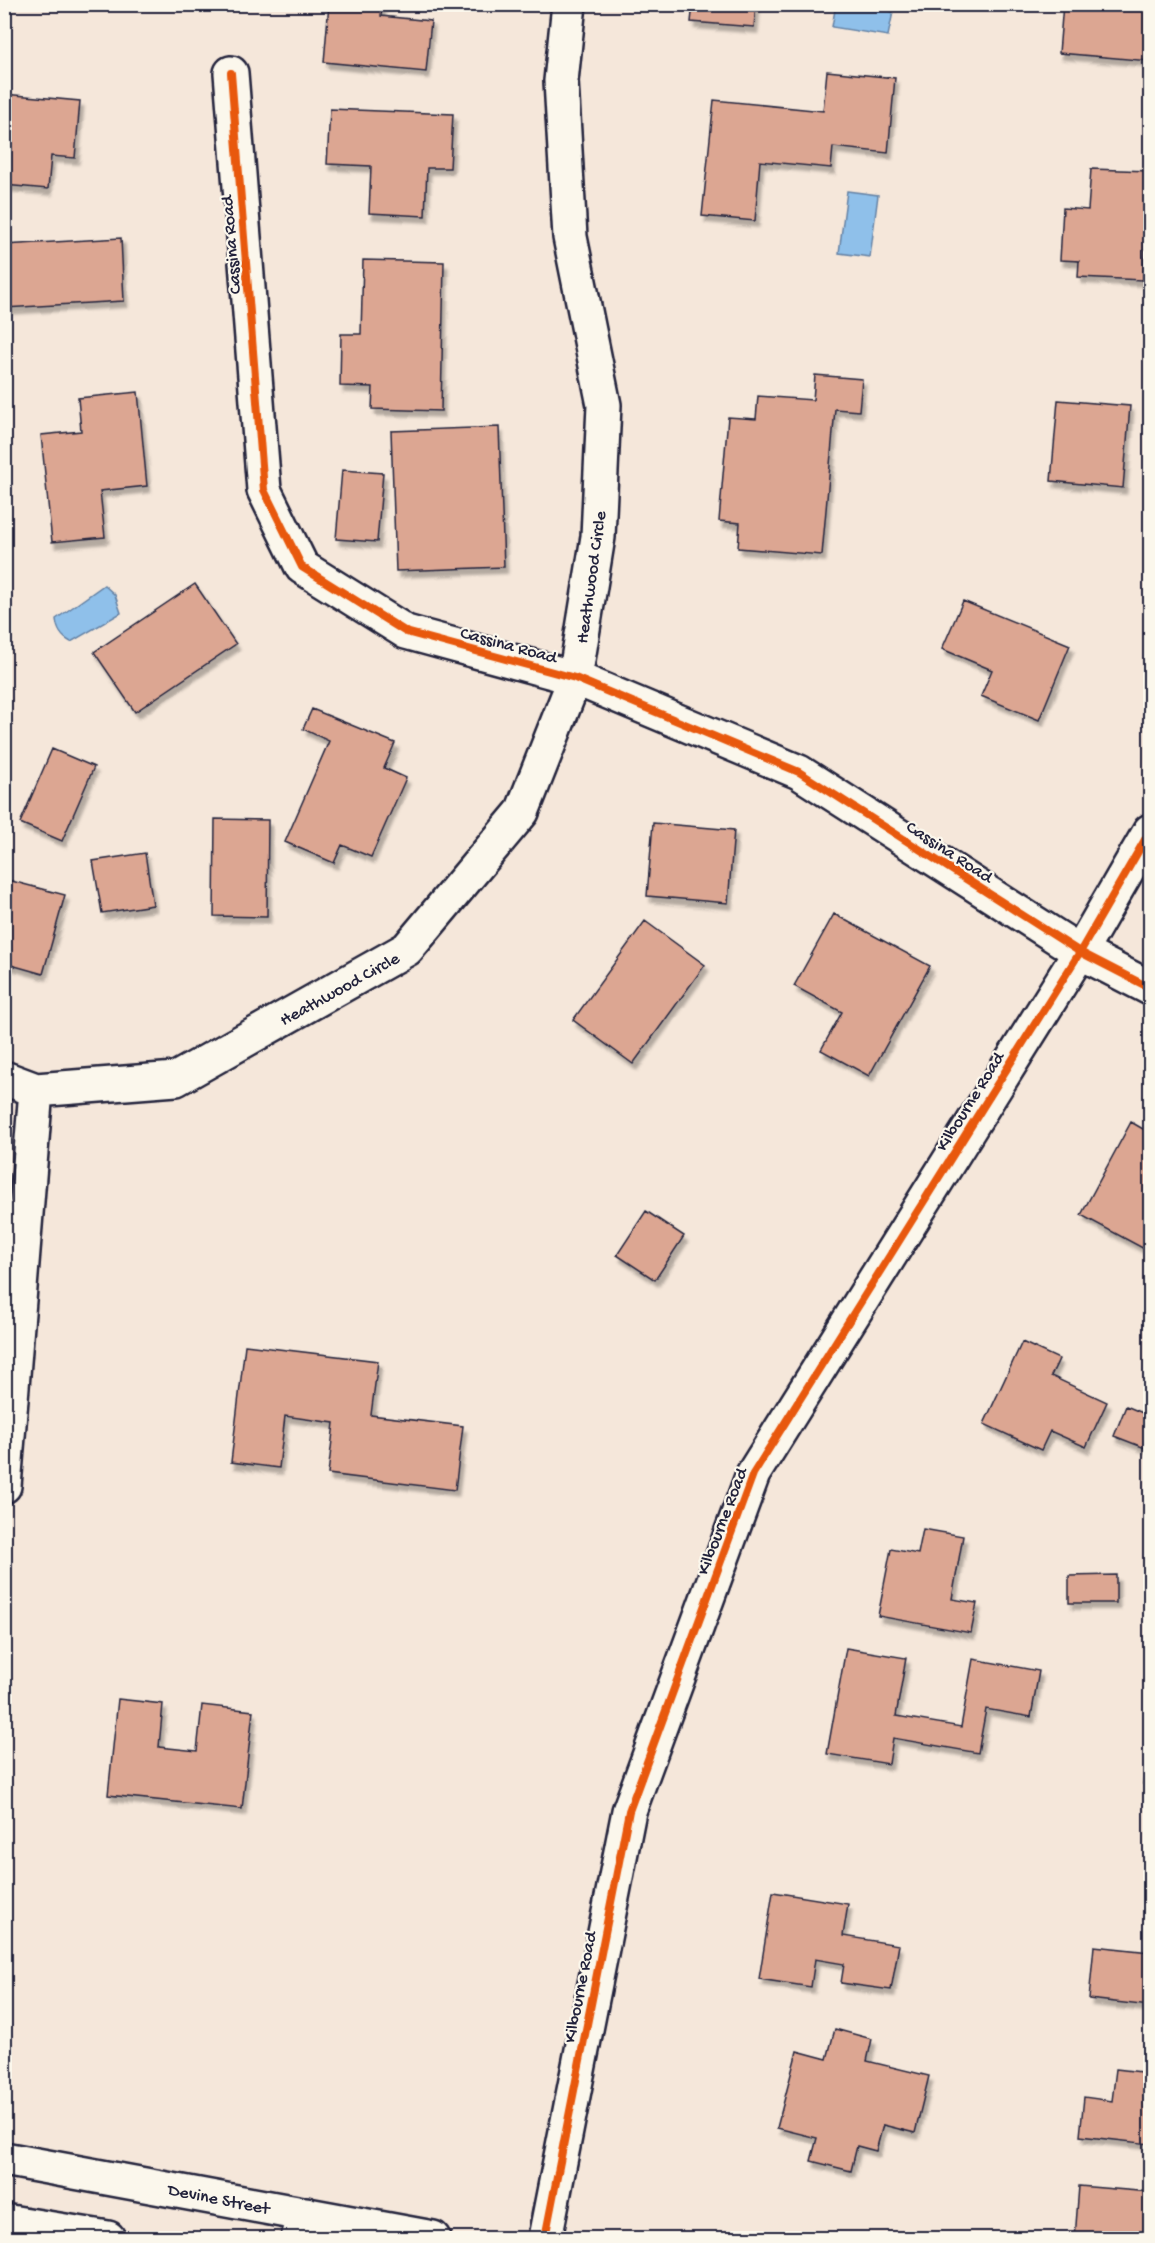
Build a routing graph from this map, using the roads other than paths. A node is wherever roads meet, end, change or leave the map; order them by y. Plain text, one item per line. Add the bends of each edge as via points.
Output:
1 (569, 4) edge
2 (231, 73) dead end
3 (574, 678) junction
4 (1150, 831) edge
5 (1080, 952) junction
6 (1150, 988) edge
7 (4, 1078) edge
8 (36, 1090) junction
9 (4, 1486) edge
10 (4, 2158) edge
11 (4, 2221) edge
12 (302, 2226) edge
13 (100, 2238) edge
14 (433, 2238) edge
15 (545, 2238) edge

1 - 3 street, Heathwood Circle via 561,81 570,237 604,405 598,537
2 - 3 street, Cassina Road via 264,490 302,567 406,632
3 - 5 street, Cassina Road via 800,772
3 - 8 street, Heathwood Circle via 522,812 407,950 176,1079
4 - 5 street, Kilbourne Road
5 - 6 street, Cassina Road
5 - 15 street, Kilbourne Road via 753,1474 629,1811
7 - 8 street, Heathwood Circle
8 - 9 street
10 - 12 street, Devine Street
11 - 13 street
12 - 14 street, Devine Street

